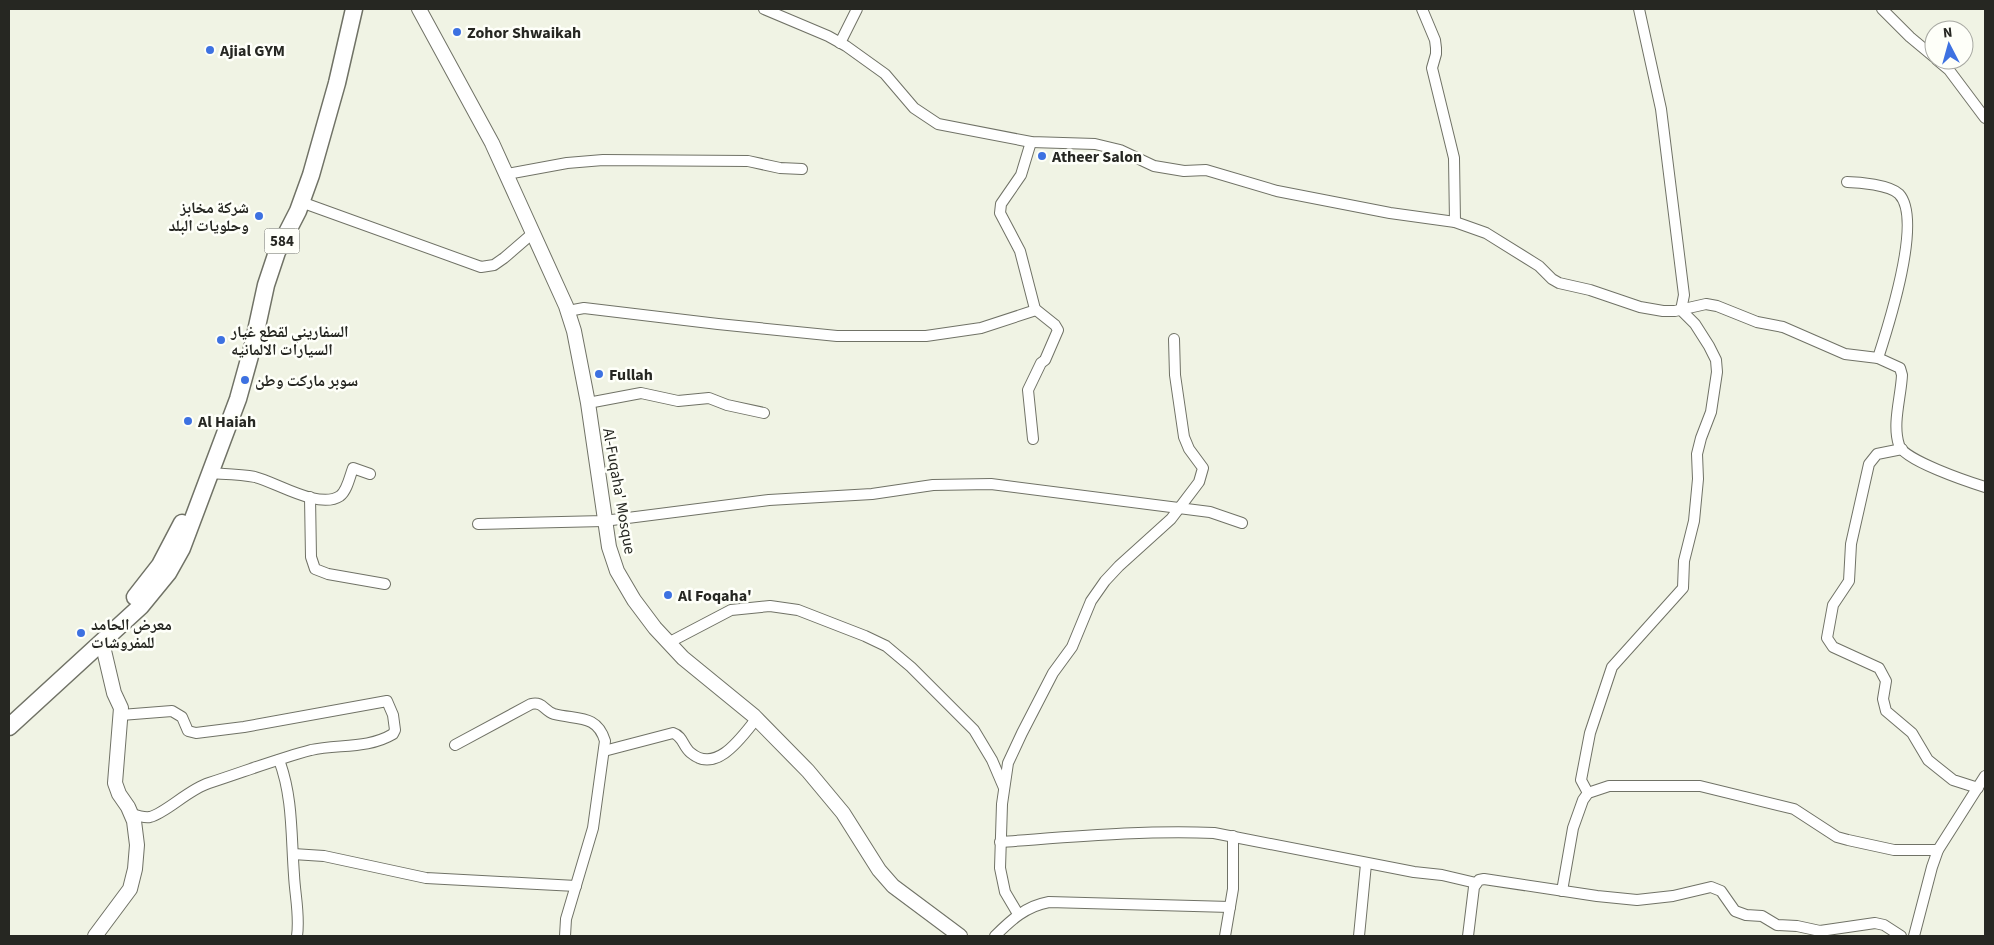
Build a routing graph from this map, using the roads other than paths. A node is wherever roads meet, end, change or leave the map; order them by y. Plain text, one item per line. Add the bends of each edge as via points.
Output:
1 (354, 9) edge
2 (419, 9) edge
3 (764, 9) edge
4 (857, 9) edge
5 (1422, 9) edge
6 (1638, 9) edge
7 (1882, 9) edge
8 (840, 43) junction
9 (1924, 49) edge
10 (1949, 70) edge
11 (1985, 118) edge
12 (1031, 142) junction
13 (802, 169) dead end
14 (507, 174) junction
15 (1847, 182) dead end
16 (301, 202) junction
17 (1455, 222) junction
18 (533, 233) junction
19 (568, 310) junction
20 (1036, 310) junction
21 (1681, 310) junction
22 (1174, 339) dead end
23 (1878, 358) junction
24 (588, 402) junction
25 (764, 413) dead end
26 (1033, 439) dead end
27 (1902, 449) junction
28 (209, 473) junction
29 (370, 474) dead end
30 (1985, 487) edge
31 (310, 497) junction
32 (1180, 509) junction
33 (604, 521) junction
34 (1242, 523) dead end
35 (478, 524) dead end
36 (385, 584) dead end
37 (102, 642) junction
38 (668, 643) junction
39 (9, 712) edge
40 (121, 715) junction
41 (757, 718) junction
42 (9, 727) edge
43 (455, 745) dead end
44 (604, 751) junction
45 (279, 760) junction
46 (1985, 776) edge
47 (1004, 788) junction
48 (1978, 788) junction
49 (1588, 793) junction
50 (132, 814) junction
51 (1233, 836) junction
52 (1000, 842) junction
53 (1938, 850) junction
54 (293, 854) junction
55 (1366, 864) junction
56 (1476, 883) junction
57 (576, 886) junction
58 (1562, 891) junction
59 (1230, 907) junction
60 (1018, 914) junction
61 (95, 936) edge
62 (298, 936) edge
63 (565, 936) edge
64 (960, 936) edge
65 (995, 936) edge
66 (1225, 936) edge
67 (1359, 936) edge
68 (1468, 936) edge
69 (1901, 936) edge
70 (1914, 936) edge

1 - 16 main road, 584 via 324,132
2 - 14 street, Al-Fuqaha' Mosque
3 - 8 street
4 - 8 street
5 - 17 street via 1435,40 1432,68 1454,158
6 - 21 street via 1660,109 1684,295
7 - 9 street
8 - 12 street via 885,74 914,108 938,124
10 - 11 street
12 - 17 street via 1095,144 1120,150 1154,166 1184,171 1206,170 1286,193
12 - 20 street via 1020,175 1000,213 1018,246
13 - 14 street via 740,160 603,160
14 - 18 street, Al-Fuqaha' Mosque
15 - 23 street via 1896,192 1906,212 1901,275
16 - 18 street via 481,267 494,265
16 - 28 main road, 584 via 277,252 238,399
17 - 21 street via 1486,233 1559,282 1640,307
18 - 19 street, Al-Fuqaha' Mosque
19 - 20 street via 584,308 838,336 926,336 981,328
19 - 24 street, Al-Fuqaha' Mosque
20 - 26 street via 1058,332 1029,387
21 - 23 street via 1706,304 1717,306 1757,322 1783,327 1845,354
21 - 49 street via 1700,331 1717,366 1712,412 1697,454 1694,521 1684,560 1683,588 1612,667 1590,733 1581,780
22 - 32 street via 1175,374 1184,437 1203,468 1199,482
23 - 27 street via 1900,368 1902,375 1897,420 1899,447
24 - 25 street via 642,393 678,401 709,398
24 - 33 street, Al-Fuqaha' Mosque
27 - 30 street via 1927,465
27 - 48 street via 1877,454 1869,464 1851,544 1849,581 1833,605 1828,638 1833,648 1882,671 1886,681 1883,699 1886,711 1912,733 1928,760 1953,780
28 - 31 street via 254,477
28 - 37 main road via 182,548 168,574 141,606
28 - 39 main road via 160,566 139,593
29 - 31 street via 353,468 345,489 338,497
31 - 36 street via 311,557 315,569
32 - 33 street via 991,484 933,485 872,494 769,500
32 - 34 street via 1210,512
32 - 47 street via 1119,566 1091,601 1072,647 1053,672 1008,763
33 - 35 street
33 - 38 street, Al-Fuqaha' Mosque via 617,571 634,600
37 - 40 street
37 - 42 main road
38 - 41 street, Al-Fuqaha' Mosque
38 - 47 street via 731,610 770,606 798,610 865,636 886,646 911,667 974,730
40 - 45 street via 172,711 182,717 188,730 196,733 387,701 394,723 391,735 366,744 325,748
40 - 50 street via 115,783
41 - 44 street via 722,755 708,759 695,756 673,733
41 - 64 street, Al-Fuqaha' Mosque via 844,813 878,870 893,886
43 - 44 street via 536,703 550,712 599,726 605,741
44 - 57 street via 593,828
45 - 50 street via 202,785 153,816
45 - 54 street via 288,789
46 - 48 street
47 - 52 street
48 - 53 street
49 - 53 street via 1609,786 1700,786 1794,809 1837,837 1848,840 1894,850
49 - 58 street via 1573,828
50 - 61 street via 136,845 130,889
51 - 52 street via 1182,832
51 - 55 street
51 - 59 street
52 - 60 street via 1004,891
53 - 70 street
54 - 57 street via 324,856 426,878
54 - 62 street
55 - 56 street
55 - 67 street
56 - 58 street via 1484,879
56 - 68 street
57 - 63 street via 566,919
58 - 69 street via 1637,900 1711,887 1721,891 1735,911 1762,916 1777,925 1820,931 1875,923
59 - 60 street via 1049,902
59 - 66 street
60 - 65 street

